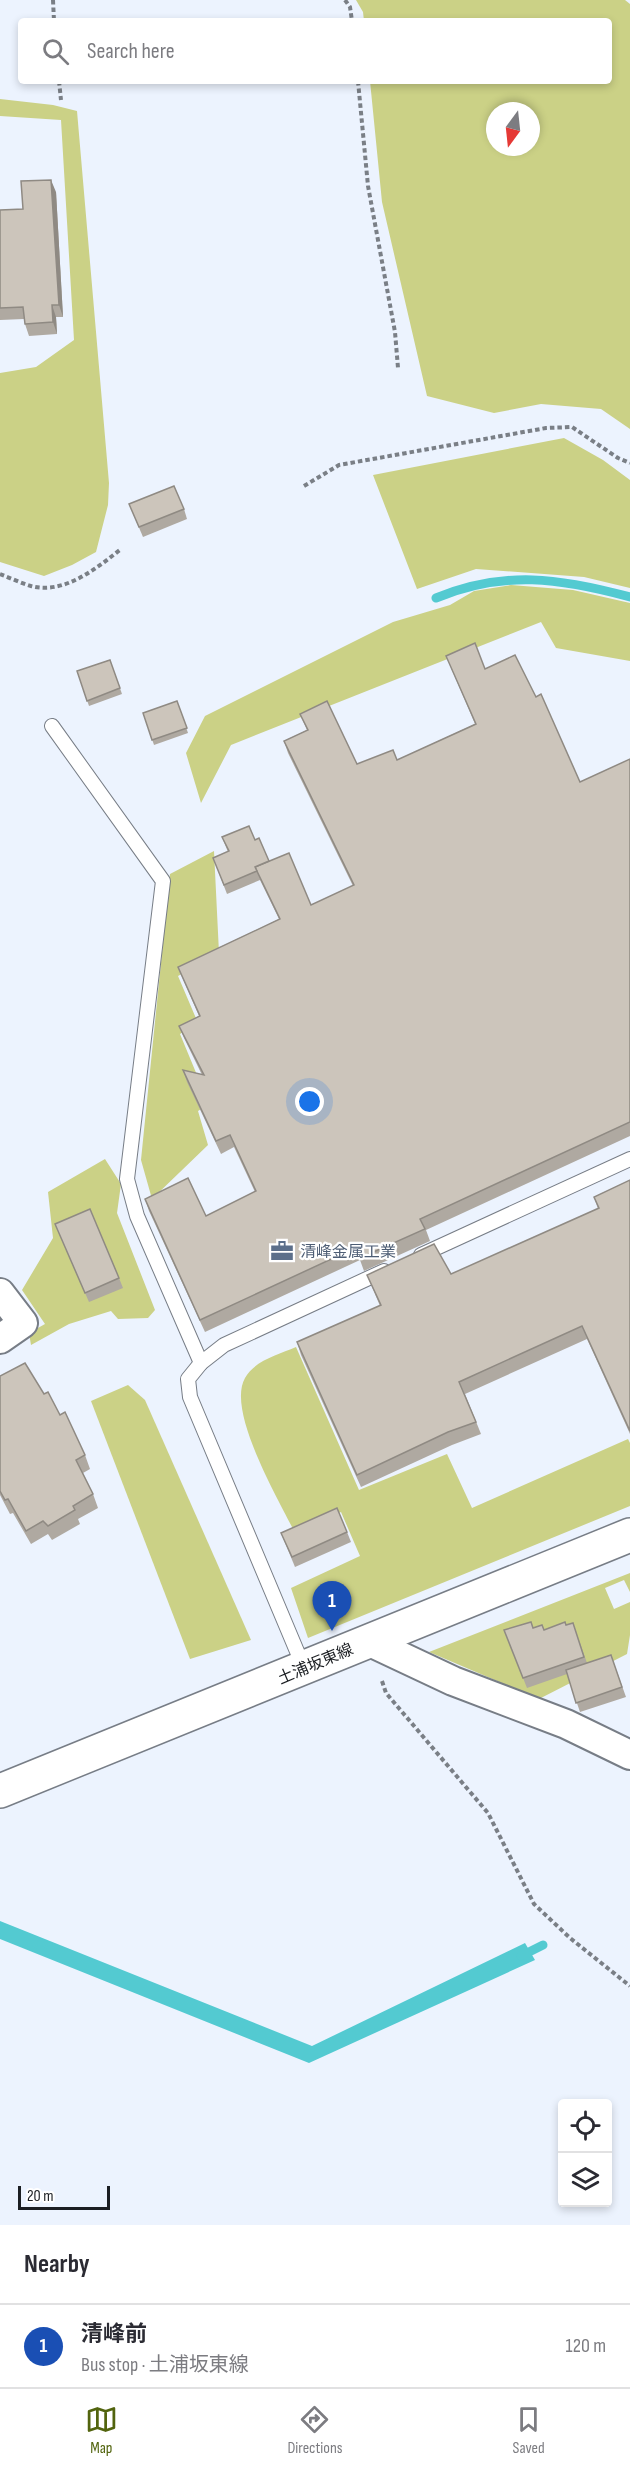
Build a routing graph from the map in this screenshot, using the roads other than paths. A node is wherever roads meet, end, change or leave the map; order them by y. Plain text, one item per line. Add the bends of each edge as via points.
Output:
1 (52, 726) dead end
2 (630, 1159) edge
3 (0, 1293) edge
4 (0, 1339) edge
5 (201, 1364) junction
6 (630, 1535) edge
7 (368, 1641) junction
8 (304, 1668) junction
9 (630, 1755) edge
10 (0, 1791) edge

1 - 5 lane via 163,881 127,1179 137,1216
2 - 5 lane via 224,1345
3 - 4 street via 23,1323
5 - 8 lane via 188,1379 190,1397
6 - 7 main road, 土浦坂東線
7 - 8 main road, 土浦坂東線
7 - 9 street
8 - 10 main road, 土浦坂東線

